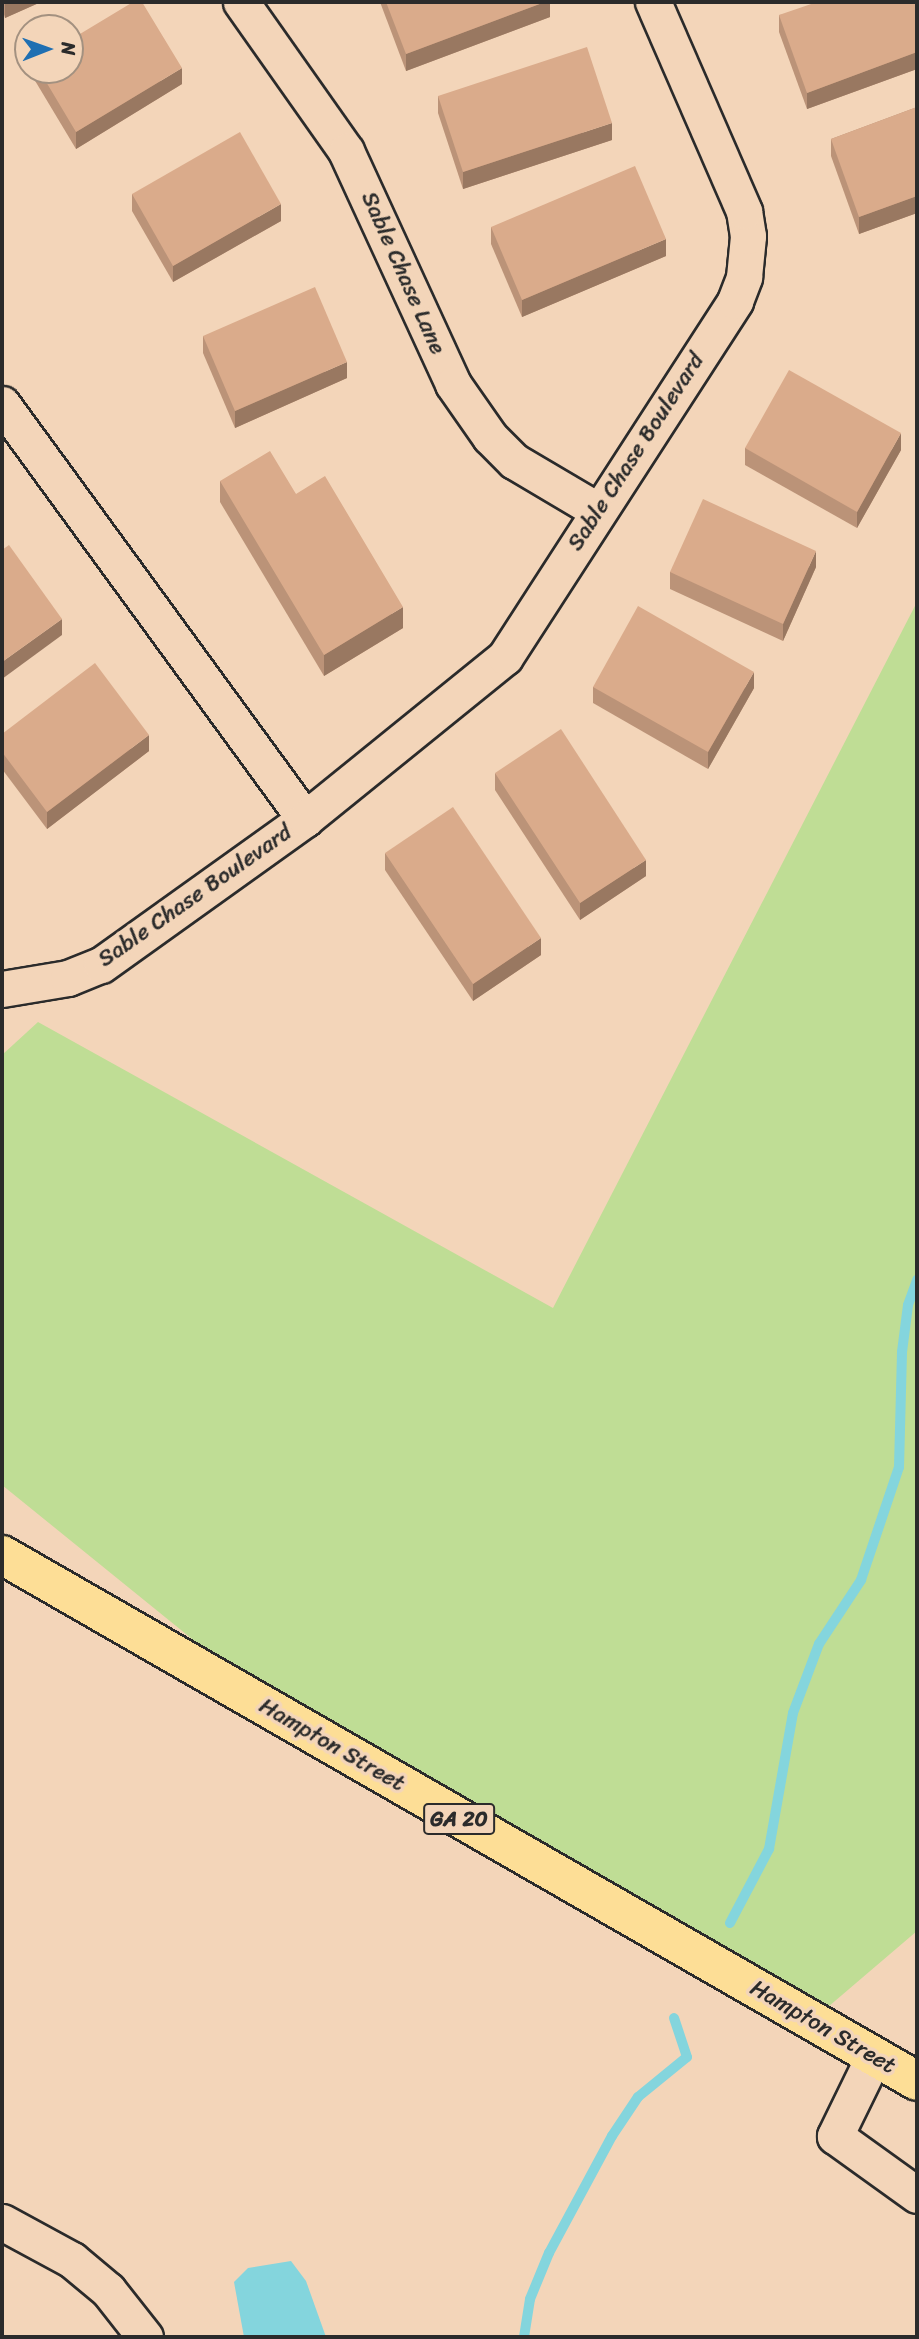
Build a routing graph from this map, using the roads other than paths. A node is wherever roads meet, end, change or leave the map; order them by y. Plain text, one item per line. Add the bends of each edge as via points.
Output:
1 (241, 2) edge
2 (653, 2) edge
3 (2, 404) edge
4 (597, 510) junction
5 (305, 819) junction
6 (2, 989) edge
7 (2, 1555) edge
8 (873, 2058) junction
9 (917, 2081) edge
10 (917, 2195) edge
11 (2, 2222) edge
12 (145, 2337) edge

1 - 4 street, Sable Chase Lane via 346,151 453,384 475,416 514,461
2 - 4 street, Sable Chase Boulevard via 744,211 748,256 735,301
3 - 5 street, Sable Chase Boulevard
4 - 5 street, Sable Chase Boulevard via 505,657
5 - 6 street, Sable Chase Boulevard via 101,965 68,978
7 - 8 main road, Hampton Street / GA 20
8 - 9 main road, Hampton Street / GA 20
8 - 10 street via 835,2136
11 - 12 street via 72,2260 108,2290

